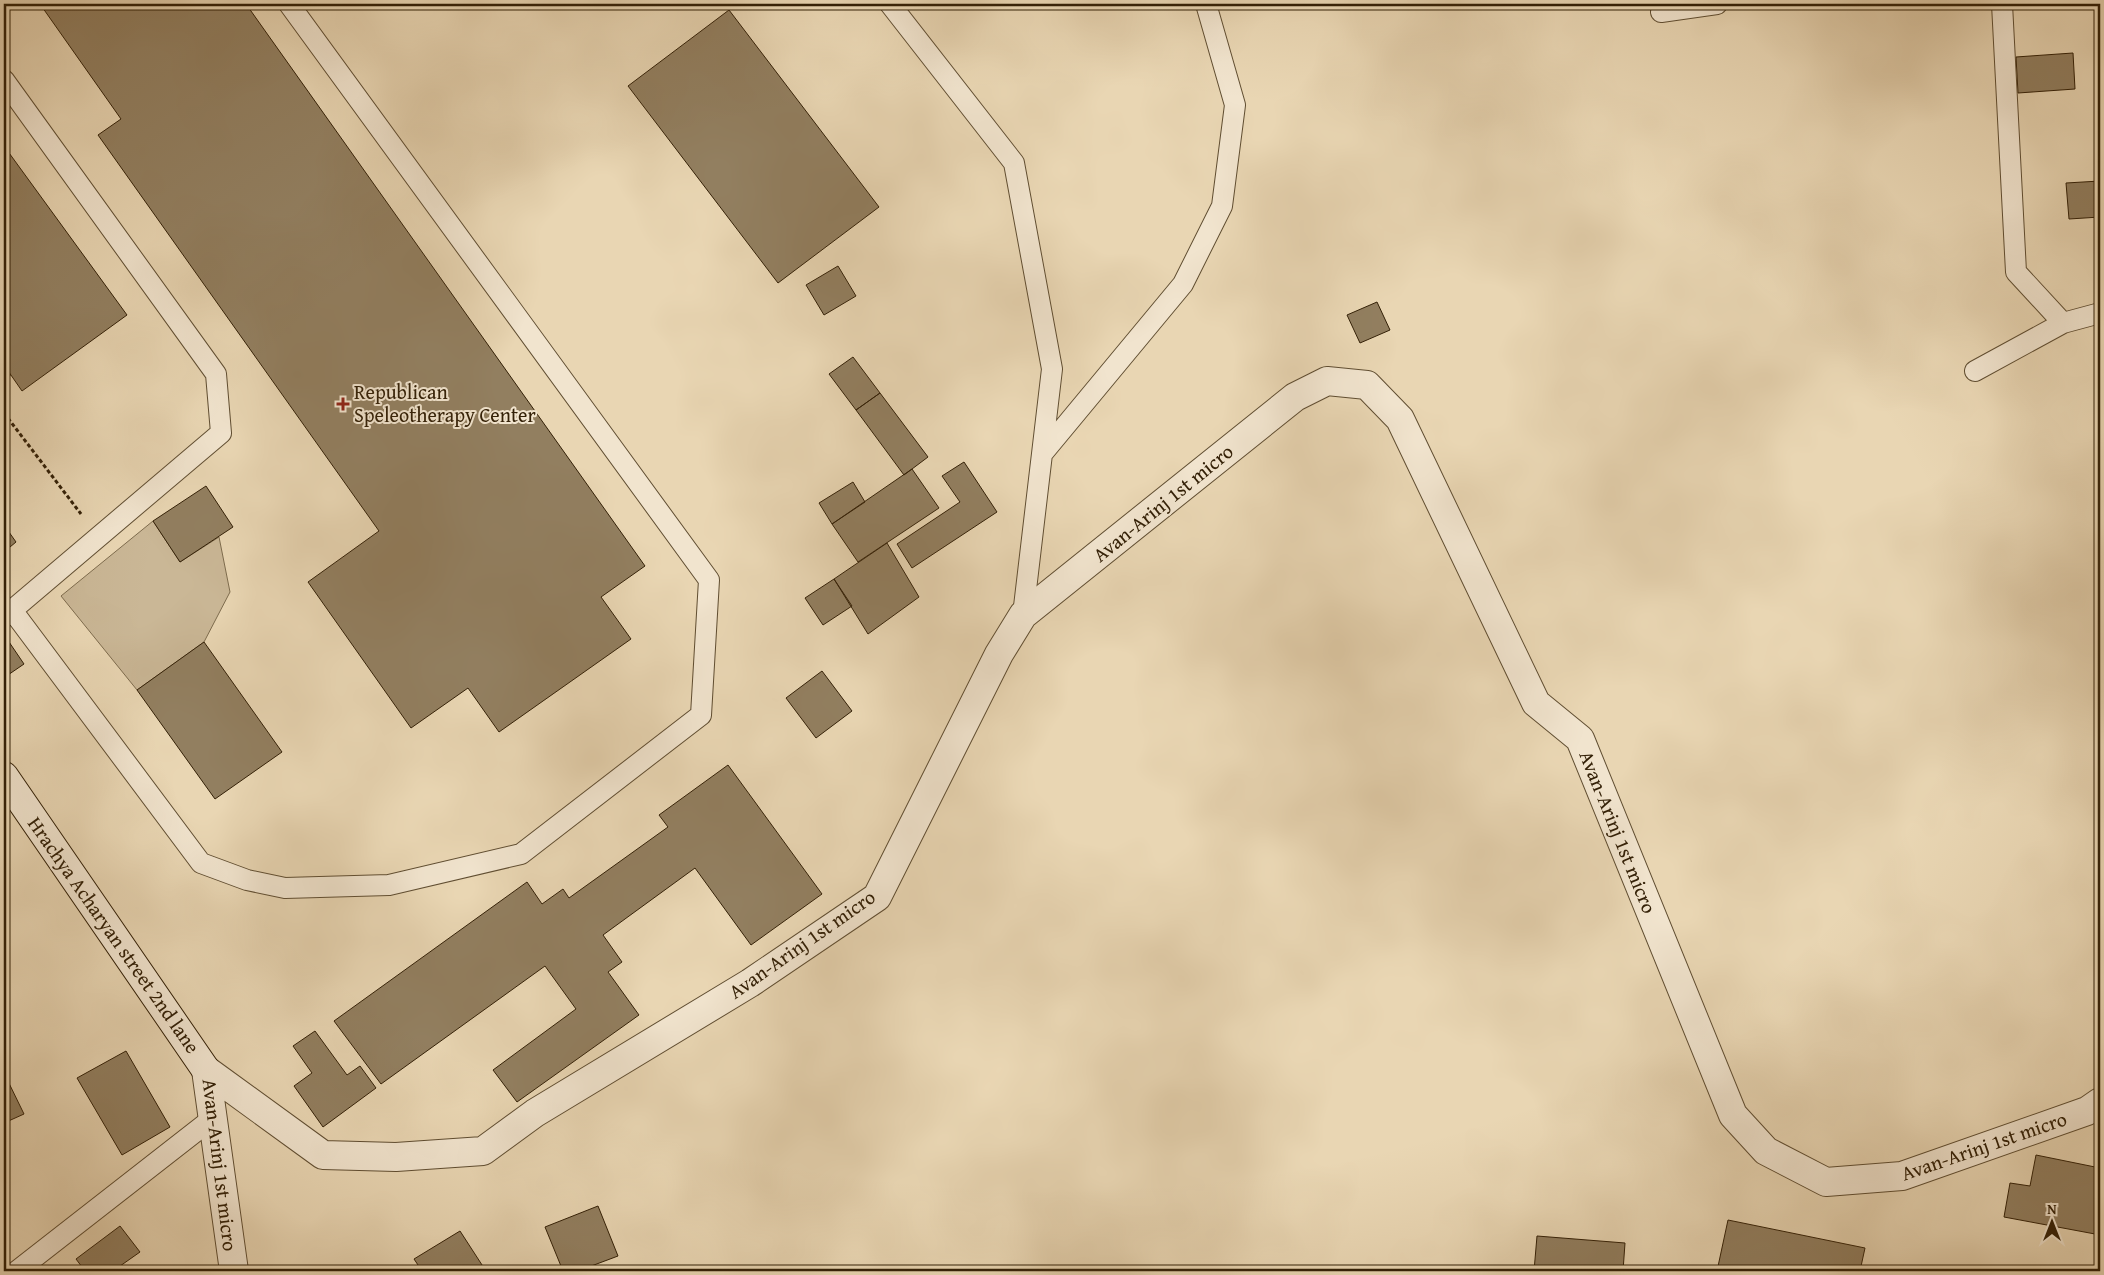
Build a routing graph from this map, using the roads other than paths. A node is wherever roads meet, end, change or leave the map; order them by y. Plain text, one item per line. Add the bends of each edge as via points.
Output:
1 (289, 4) edge
2 (890, 4) edge
3 (1206, 4) edge
4 (1718, 4) edge
5 (2002, 4) edge
6 (1661, 12) dead end
7 (4, 80) edge
8 (2100, 313) edge
9 (2063, 323) junction
10 (1975, 371) dead end
11 (1042, 454) junction
12 (8, 613) edge
13 (1024, 615) junction
14 (4, 776) edge
15 (206, 1070) junction
16 (2100, 1102) edge
17 (212, 1118) junction
18 (17, 1271) edge
19 (234, 1271) edge

1 - 12 lane via 709,580 701,715 521,854 389,885 285,888 247,880 201,863
2 - 11 lane via 1014,164 1052,369
3 - 11 lane via 1235,104 1222,206 1183,284
4 - 6 lane
5 - 9 lane via 2016,272
7 - 12 lane via 216,374 220,433
8 - 9 lane
9 - 10 lane
11 - 13 lane
13 - 15 street, Avan-Arinj 1st micro via 999,654 877,897 750,983 535,1114 483,1151 396,1157 323,1155
13 - 16 street, Avan-Arinj 1st micro via 1295,397 1327,381 1367,385 1400,419 1536,703 1580,739 1733,1115 1766,1151 1826,1182 1902,1176 2087,1110
14 - 15 street, Hrachya Acharyan street 2nd lane
15 - 17 street, Avan-Arinj 1st micro
17 - 18 lane
17 - 19 street, Avan-Arinj 1st micro

